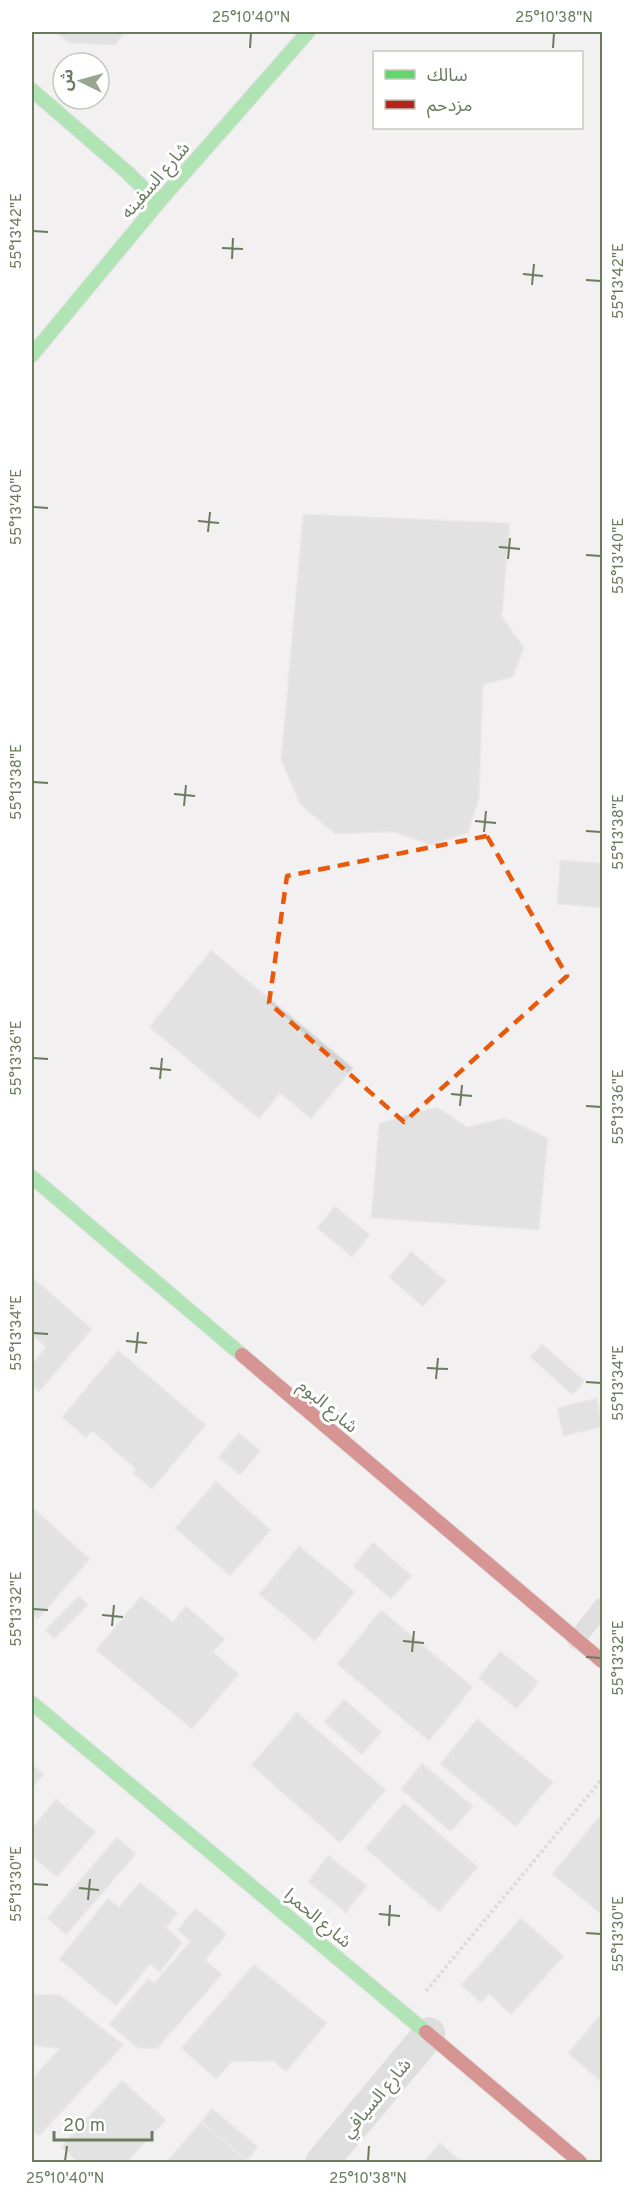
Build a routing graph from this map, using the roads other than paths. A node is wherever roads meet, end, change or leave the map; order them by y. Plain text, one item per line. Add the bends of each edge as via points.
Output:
1 (308, 32) edge
2 (32, 90) edge
3 (158, 203) junction
4 (32, 355) edge
5 (32, 1177) edge
6 (603, 1607) edge
7 (576, 1640) junction
8 (603, 1661) edge
9 (32, 1703) edge
10 (418, 2025) junction
11 (322, 2163) edge
12 (580, 2163) edge

1 - 3 street, شارع السفينه
2 - 3 street
3 - 4 street, شارع السفينه
5 - 7 street, شارع البوم
6 - 7 lane
7 - 8 street, شارع البوم
9 - 10 street, شارع الحمرا
10 - 11 street, شارع السيافي
10 - 12 street, شارع الحمرا

